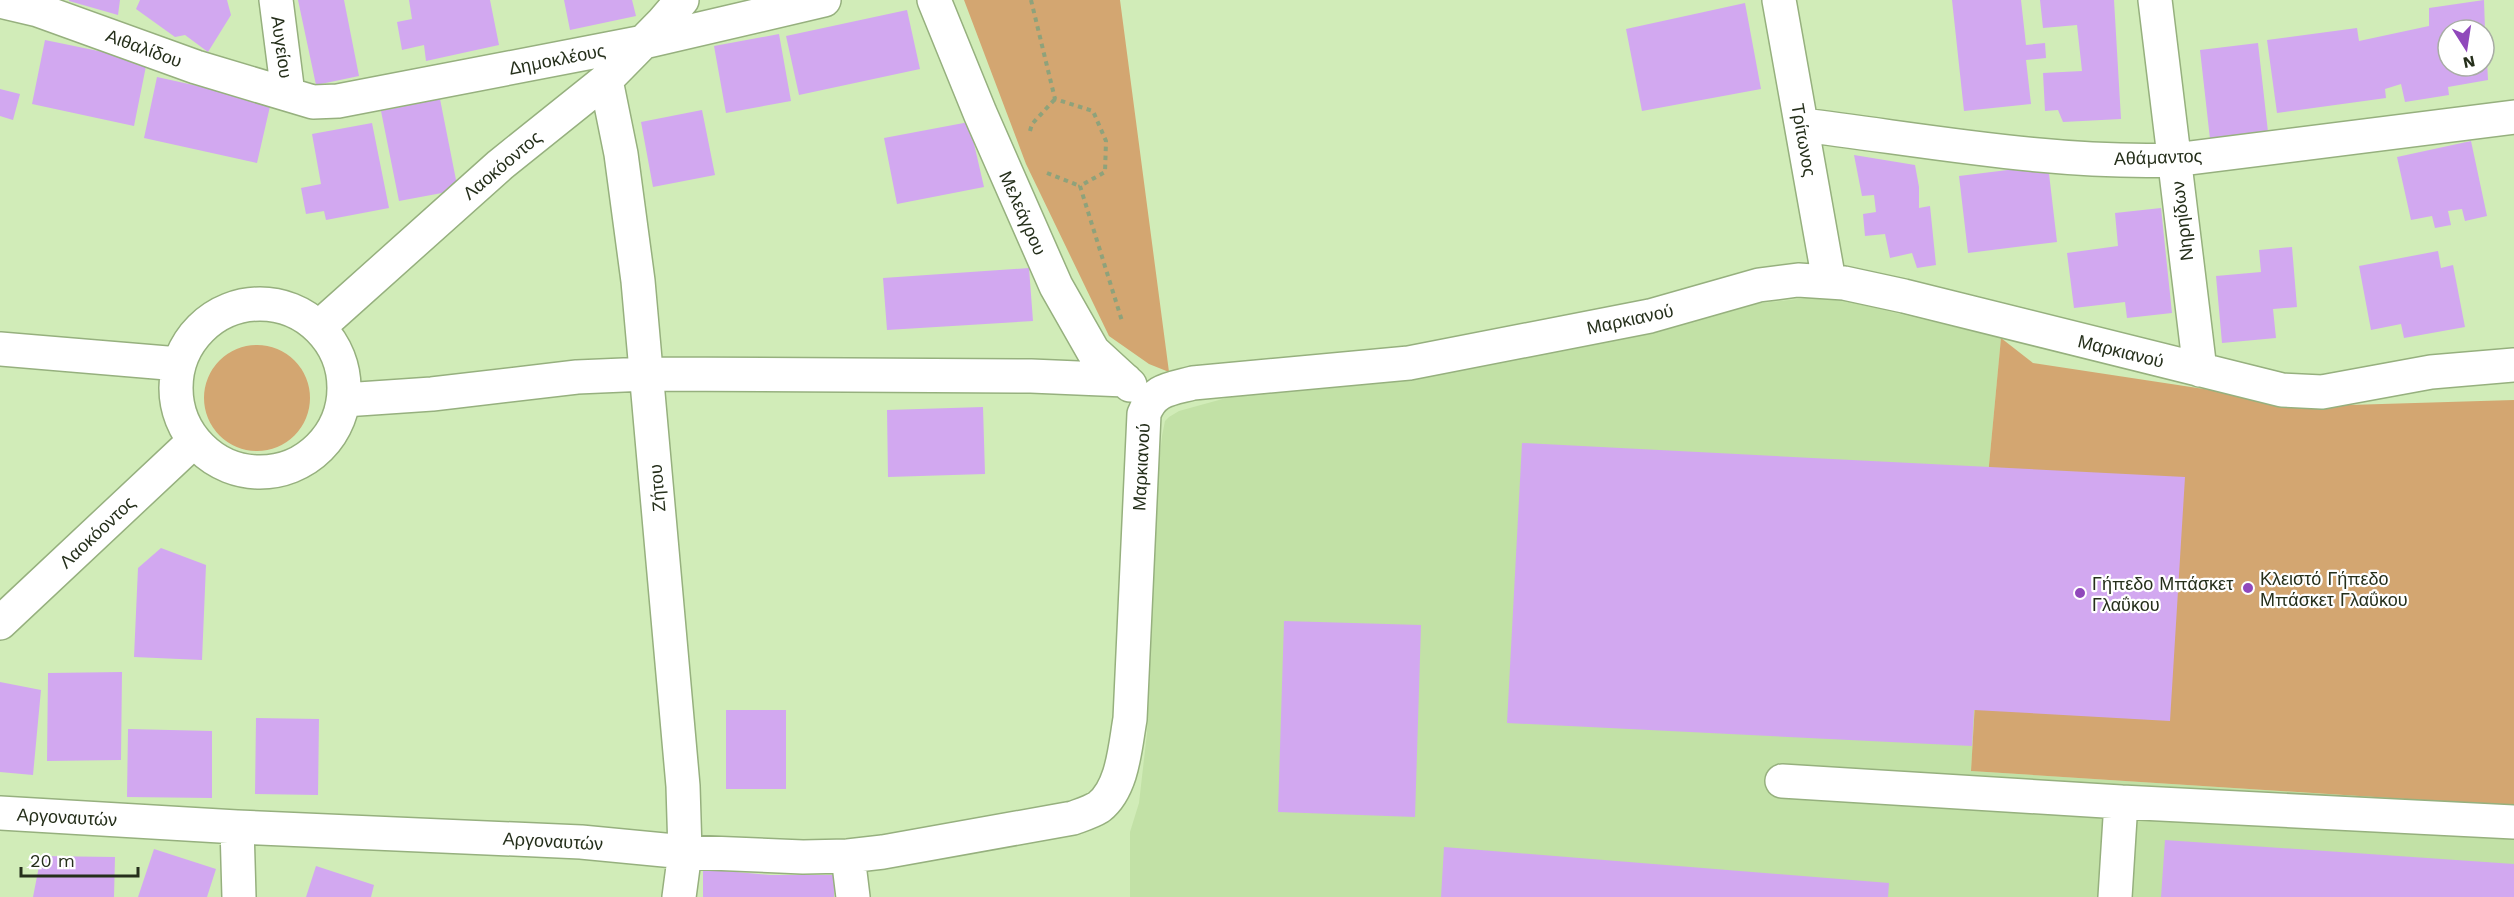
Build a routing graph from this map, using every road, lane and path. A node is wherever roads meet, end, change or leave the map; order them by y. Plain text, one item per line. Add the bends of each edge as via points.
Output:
1 (276, 0) edge
2 (682, 0) edge
3 (824, 0) edge
4 (934, 0) edge
5 (1031, 0) edge
6 (1779, 0) edge
7 (2155, 0) edge
8 (0, 1) edge
9 (644, 42) junction
10 (606, 80) junction
11 (288, 94) junction
12 (1055, 99) junction
13 (2514, 117) edge
14 (1802, 125) junction
15 (1027, 140) dead end
16 (2174, 160) junction
17 (1039, 169) dead end
18 (1080, 186) junction
19 (1829, 281) junction
20 (319, 327) junction
21 (1125, 331) dead end
22 (0, 349) edge
23 (179, 364) junction
24 (2514, 365) edge
25 (2200, 370) junction
26 (647, 374) junction
27 (1125, 380) junction
28 (344, 400) junction
29 (1148, 402) junction
30 (194, 441) junction
31 (0, 622) edge
32 (1782, 781) dead end
33 (2121, 802) junction
34 (1100, 806) joint
35 (0, 813) edge
36 (2514, 822) edge
37 (237, 826) junction
38 (685, 852) junction
39 (848, 856) junction
40 (239, 897) edge
41 (679, 897) edge
42 (854, 897) edge
43 (2115, 897) edge

1 - 11 street, Αυγείου
2 - 9 street, Λαοκόοντος
3 - 9 street, Δημοκλέους
4 - 27 street, Μελεάγρου via 1056,286 1093,351
5 - 12 path
6 - 14 street, Τρίτωνος
7 - 16 street, Νηρηίδων
8 - 11 street, Αιθαλίδου via 38,10 196,67
9 - 10 street, Λαοκόοντος
9 - 11 street, Δημοκλέους via 338,101 313,102
10 - 20 street, Λαοκόοντος via 500,165
10 - 26 street, Ζήτου via 630,214
12 - 15 path via 1032,124
12 - 18 path via 1093,111 1106,141 1105,172
13 - 16 street, Αθάμαντος
14 - 16 street, Αθάμαντος via 2023,153 2133,162
14 - 19 street, Τρίτωνος
16 - 25 street, Νηρηίδων
17 - 18 path
18 - 21 path
19 - 25 street, Μαρκιανού
19 - 29 street, Μαρκιανού via 1759,285 1650,316 1409,363 1193,383 1163,391
20 - 23 street via 302,314 282,307 238,306 201,328 187,345
20 - 28 street via 340,361
22 - 23 street
23 - 30 street via 175,384 177,405
24 - 25 street, Μαρκιανού via 2432,372 2322,392 2282,390
26 - 27 street
26 - 28 street
26 - 38 street, Ζήτου via 683,786
27 - 29 street, Μελεάγρου
28 - 30 street via 327,440 304,459 278,470 244,471 225,465
29 - 34 street, Μαρκιανού via 1141,457 1130,720 1120,770 1109,796
30 - 31 street, Λαοκόοντος
32 - 33 street
33 - 36 street
33 - 43 street
34 - 39 street, Αργοναυτών via 1045,825
35 - 37 street, Αργοναυτών
37 - 38 street, Αργοναυτών via 581,842
37 - 40 street
38 - 39 street, Αργοναυτών
38 - 41 street, Ζήτου
39 - 42 street

